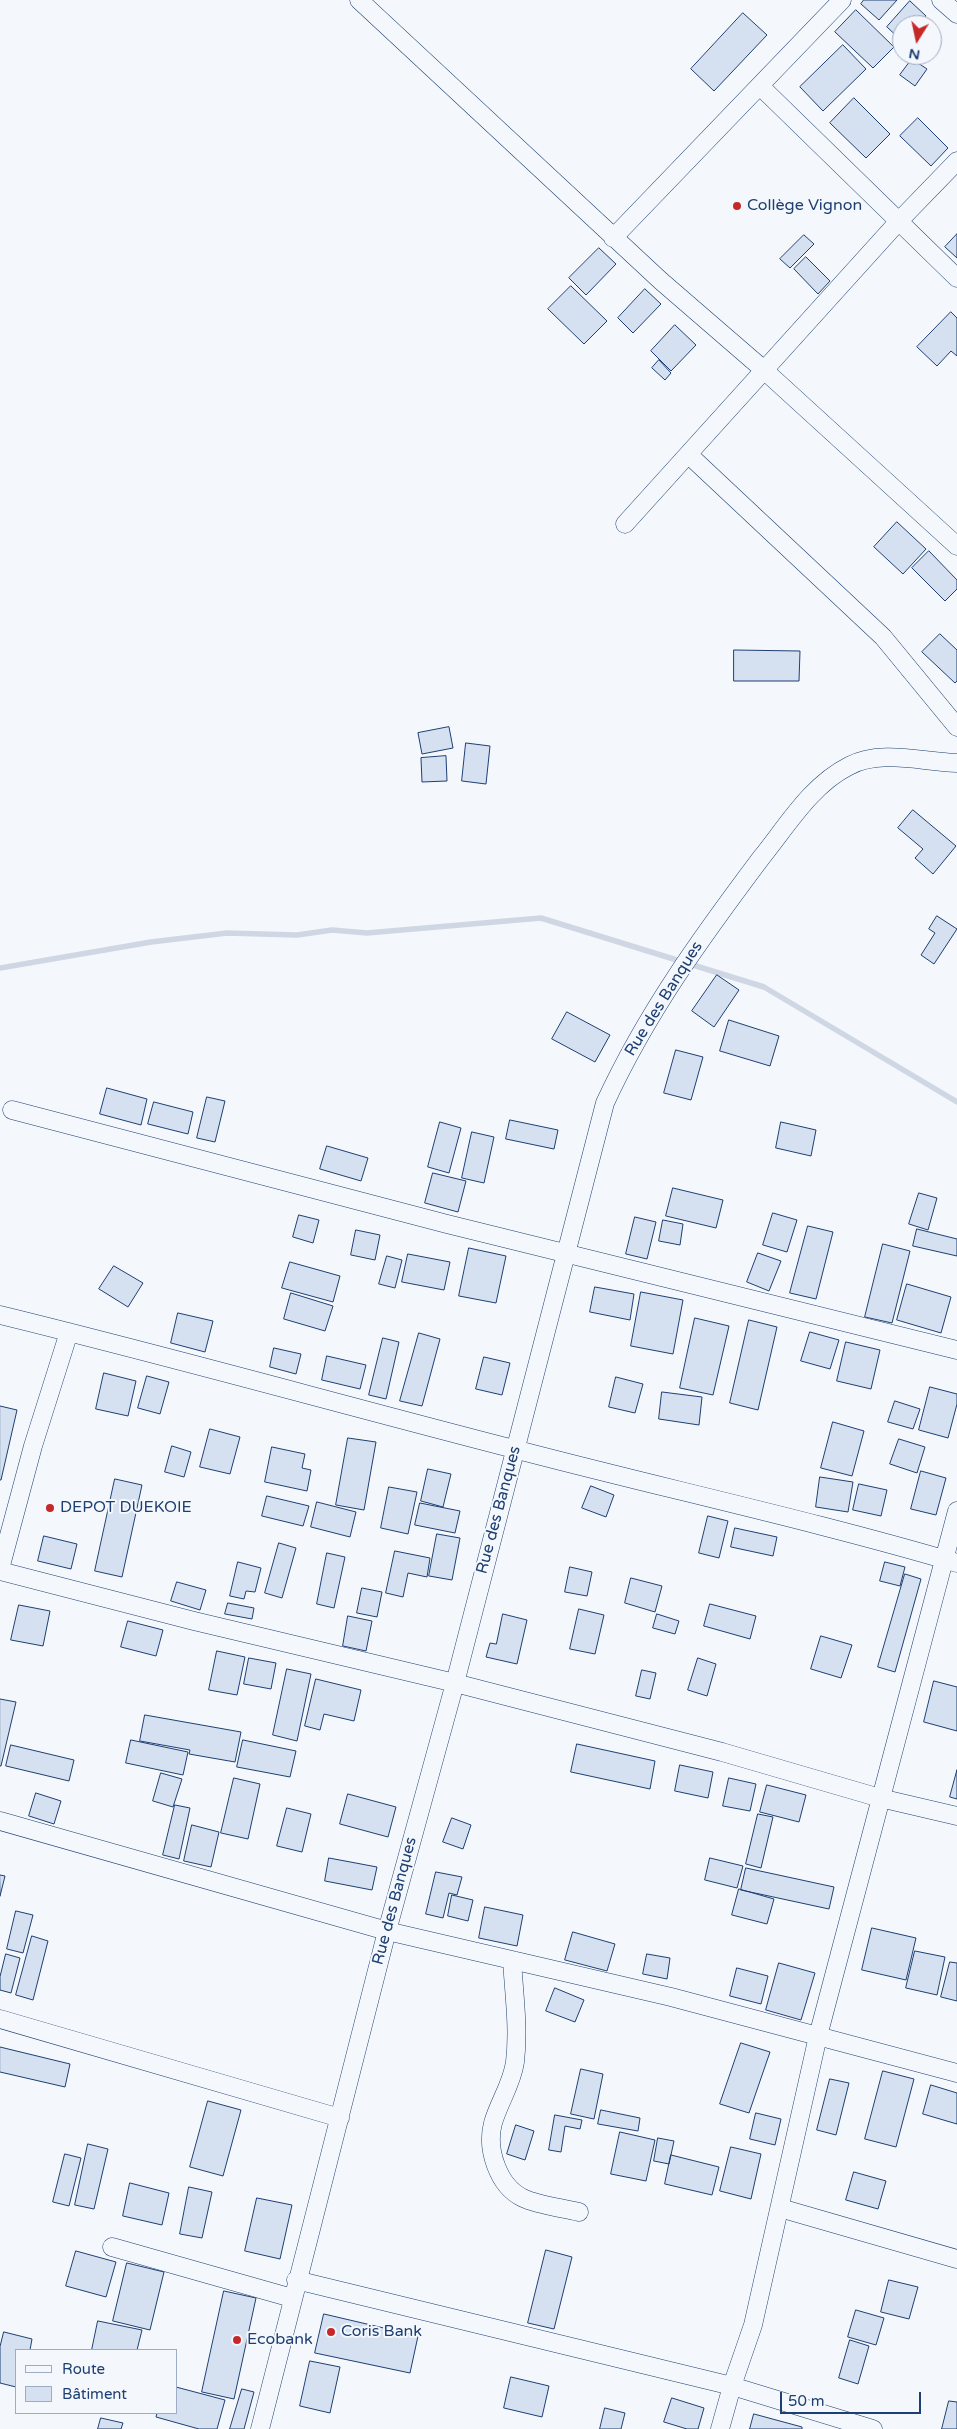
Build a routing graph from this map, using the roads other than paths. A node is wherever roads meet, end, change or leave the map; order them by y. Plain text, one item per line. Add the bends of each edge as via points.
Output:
1 (359, 0) edge
2 (842, 0) edge
3 (941, 0) edge
4 (957, 14) edge
5 (760, 86) junction
6 (957, 161) edge
7 (898, 222) junction
8 (613, 238) junction
9 (957, 278) edge
10 (764, 370) junction
11 (688, 455) junction
12 (625, 524) dead end
13 (957, 546) edge
14 (957, 727) edge
15 (957, 763) edge
16 (12, 1110) dead end
17 (565, 1253) junction
18 (0, 1315) edge
19 (69, 1332) junction
20 (957, 1350) edge
21 (515, 1450) junction
22 (957, 1510) edge
23 (951, 1561) edge
24 (0, 1570) edge
25 (455, 1683) junction
26 (880, 1798) junction
27 (957, 1816) edge
28 (0, 1821) edge
29 (387, 1931) junction
30 (512, 1960) junction
31 (0, 2019) edge
32 (818, 2036) junction
33 (957, 2074) edge
34 (340, 2118) junction
35 (780, 2208) junction
36 (578, 2212) dead end
37 (112, 2247) dead end
38 (957, 2259) edge
39 (296, 2280) junction
40 (292, 2298) junction
41 (732, 2386) junction
42 (260, 2429) edge
43 (720, 2429) edge
44 (873, 2429) edge

1 - 8 street
2 - 5 street
3 - 4 street
5 - 7 street
5 - 8 street
6 - 7 street
7 - 9 street
7 - 10 street
8 - 10 street
10 - 11 street
10 - 13 street
11 - 12 street
11 - 14 street via 883,637
15 - 17 street, Rue des Banques via 877,757 849,765 820,785 787,825 672,980 622,1066 605,1103
16 - 17 street
17 - 20 street
17 - 21 street, Rue des Banques
18 - 19 street
19 - 21 street
19 - 24 street via 33,1446
21 - 23 street
21 - 25 street, Rue des Banques
22 - 23 street
23 - 26 street
24 - 25 street via 184,1619
25 - 26 street via 722,1752
25 - 29 street, Rue des Banques
26 - 27 street
26 - 32 street
28 - 29 street
29 - 30 street
29 - 34 street, Rue des Banques
30 - 32 street
30 - 36 street via 515,2063 493,2122 490,2142 494,2159 504,2182 523,2198
31 - 34 street
32 - 33 street
32 - 35 street
34 - 39 street, Rue des Banques
35 - 38 street
35 - 41 street via 753,2325
37 - 40 street
39 - 40 street, Rue des Banques
39 - 41 street
40 - 42 street, Rue des Banques
41 - 43 street
41 - 44 street

